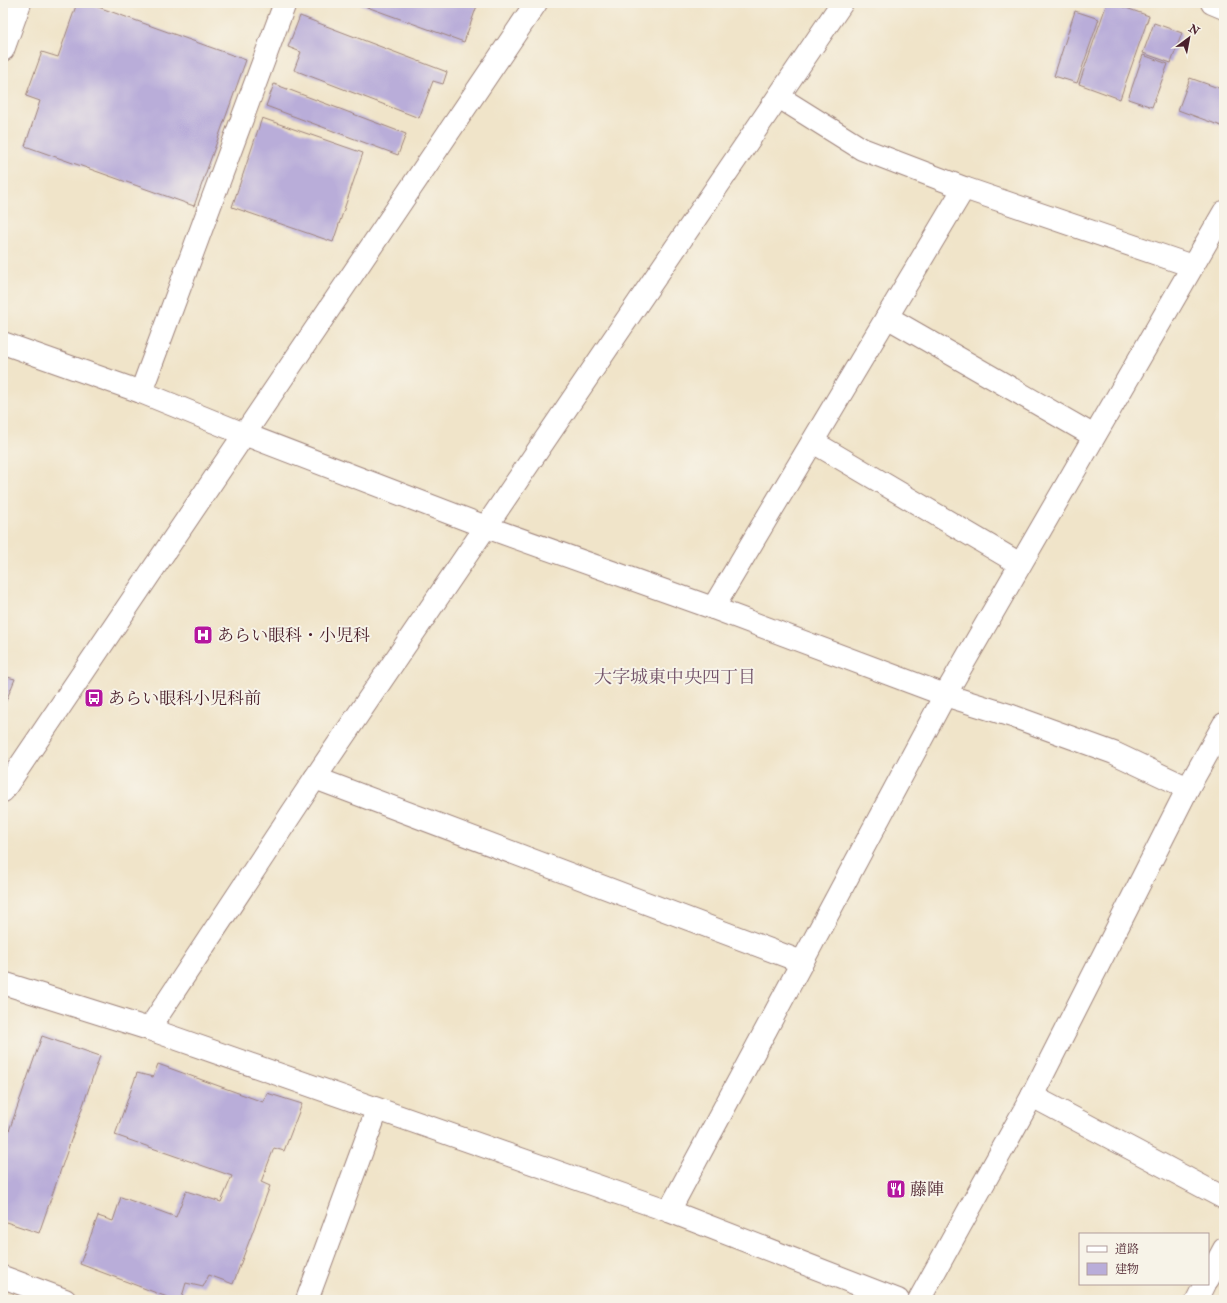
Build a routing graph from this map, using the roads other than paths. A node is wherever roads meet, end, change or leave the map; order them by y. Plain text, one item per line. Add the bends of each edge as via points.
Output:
1 (20, 3) edge
2 (285, 3) edge
3 (536, 3) edge
4 (842, 3) edge
5 (1212, 3) edge
6 (1224, 8) edge
7 (3, 50) edge
8 (779, 97) junction
9 (964, 188) junction
10 (1224, 212) edge
11 (1192, 266) junction
12 (887, 317) junction
13 (3, 343) edge
14 (141, 392) junction
15 (244, 434) junction
16 (1094, 436) junction
17 (812, 442) junction
18 (486, 527) junction
19 (1020, 564) junction
20 (713, 608) junction
21 (944, 695) junction
22 (1224, 724) edge
23 (315, 778) junction
24 (1188, 788) junction
25 (3, 791) edge
26 (802, 962) junction
27 (3, 983) edge
28 (149, 1029) junction
29 (1032, 1096) junction
30 (377, 1110) junction
31 (1224, 1198) edge
32 (669, 1212) junction
33 (1224, 1249) edge
34 (3, 1277) edge
35 (1209, 1277) edge
36 (1204, 1285) edge
37 (65, 1300) edge
38 (307, 1300) edge
39 (898, 1300) edge
40 (919, 1300) edge
41 (1197, 1300) edge

1 - 7 street
2 - 14 street
3 - 15 street
4 - 8 street
5 - 6 street
8 - 9 street via 862,149
8 - 18 street
9 - 11 street
9 - 12 street
10 - 11 street
11 - 16 street
12 - 16 street
12 - 17 street
13 - 14 street
14 - 15 street
15 - 18 street
15 - 25 street
16 - 19 street
17 - 19 street
17 - 20 street
18 - 20 street
18 - 23 street
19 - 21 street
20 - 21 street
21 - 24 street via 1012,716 1114,753
21 - 26 street
22 - 24 street
23 - 26 street
23 - 28 street
24 - 29 street
26 - 32 street
27 - 28 street
28 - 30 street
29 - 31 street
29 - 40 street
30 - 32 street
30 - 38 street
32 - 39 street
33 - 35 street
34 - 37 street
36 - 41 street

